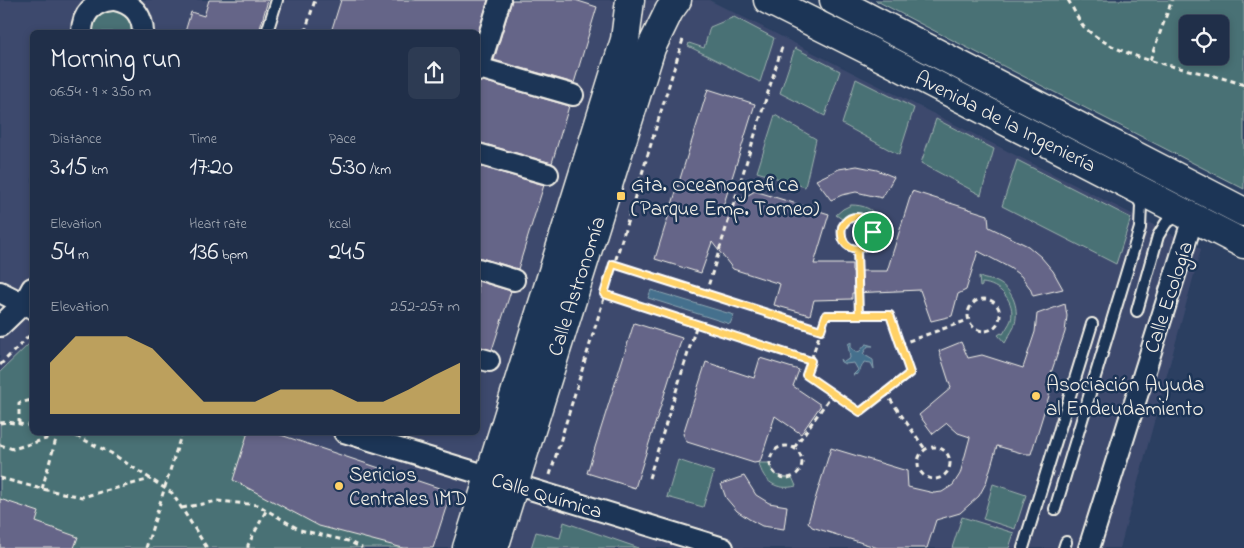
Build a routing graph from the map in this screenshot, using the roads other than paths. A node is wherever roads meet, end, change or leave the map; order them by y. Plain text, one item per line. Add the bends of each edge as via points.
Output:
1 (277, 0) edge
2 (500, 0) edge
3 (630, 0) edge
4 (677, 0) edge
5 (768, 0) edge
6 (834, 0) edge
7 (119, 1) edge
8 (82, 30) edge
9 (143, 30) edge
10 (268, 30) edge
11 (480, 64) edge
12 (480, 71) edge
13 (573, 95) dead end
14 (480, 155) edge
15 (548, 174) dead end
16 (1134, 187) junction
17 (1244, 212) edge
18 (1189, 215) junction
19 (1244, 244) edge
20 (480, 270) edge
21 (514, 280) dead end
22 (0, 292) edge
23 (30, 300) edge
24 (1137, 311) dead end
25 (1092, 324) dead end
26 (0, 326) edge
27 (354, 435) edge
28 (501, 481) junction
29 (1055, 509) dead end
30 (466, 548) edge
31 (494, 548) edge
32 (723, 548) edge
33 (1023, 548) edge
34 (1088, 548) edge

1 - 10 lane
2 - 11 street
3 - 28 street, Calle Astronomía via 625,40
4 - 28 street, Calle Astronomía via 652,48
5 - 16 street, Avenida de la Ingeniería
6 - 17 street, Avenida de la Ingeniería
7 - 8 street via 94,5 87,12
7 - 9 street via 138,14
12 - 13 street
14 - 15 street
16 - 18 street, Avenida de la Ingeniería
16 - 29 lane via 1141,205 1140,228
18 - 19 street, Avenida de la Ingeniería
18 - 24 lane via 1166,222 1158,236
18 - 34 street, Calle Ecología
20 - 21 street
22 - 23 street
23 - 26 street
25 - 33 lane
27 - 28 street, Calle Química
28 - 30 street, Calle Astronomía
28 - 31 street, Calle Astronomía
28 - 32 street, Calle Química

